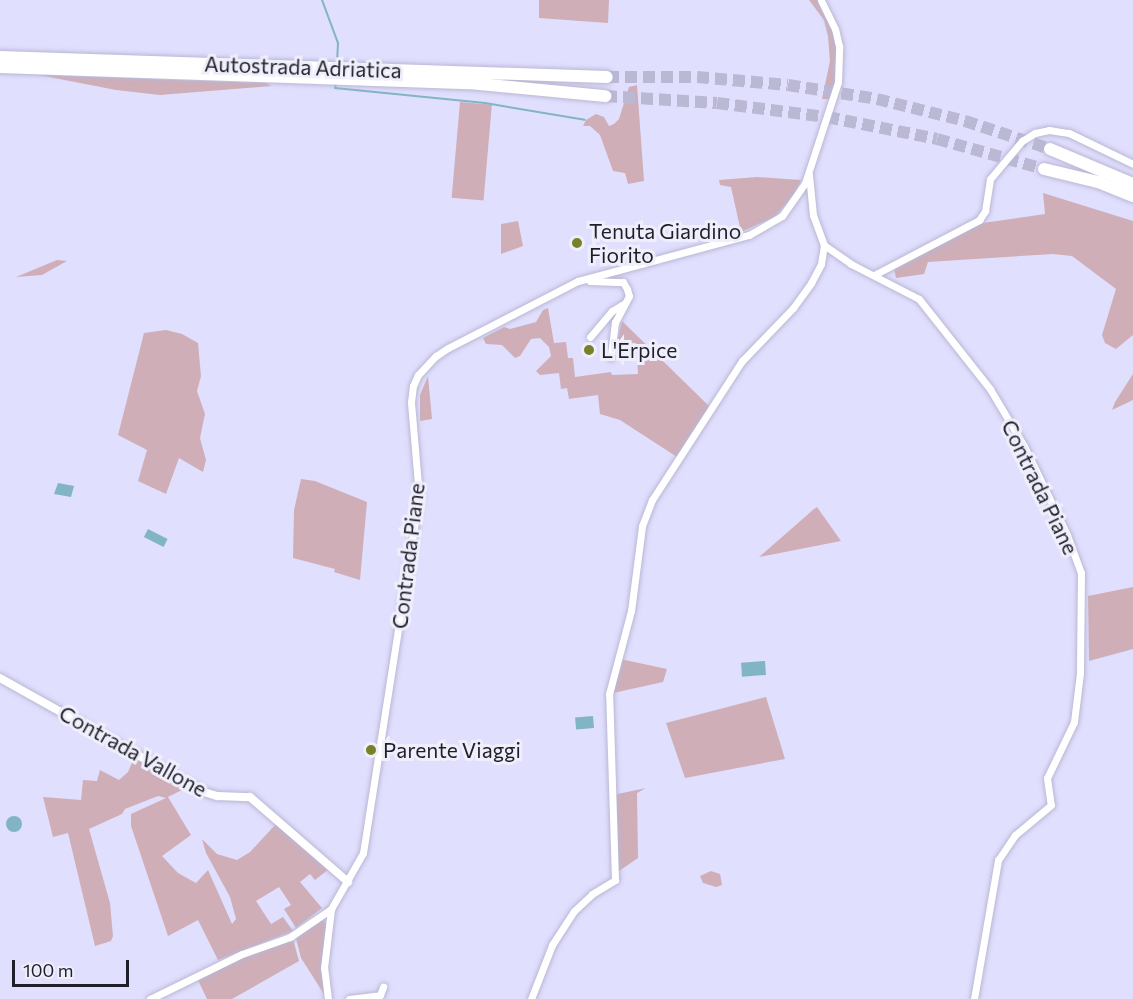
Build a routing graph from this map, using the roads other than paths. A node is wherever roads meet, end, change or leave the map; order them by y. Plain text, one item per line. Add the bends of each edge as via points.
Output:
1 (821, 0) edge
2 (0, 57) edge
3 (50, 64) junction
4 (0, 67) edge
5 (607, 77) tunnel mouth
6 (605, 96) tunnel mouth
7 (1050, 150) tunnel mouth
8 (1133, 164) edge
9 (1044, 169) tunnel mouth
10 (808, 174) junction
11 (1133, 184) edge
12 (1133, 196) edge
13 (824, 245) junction
14 (874, 274) junction
15 (578, 281) junction
16 (623, 304) junction
17 (590, 337) dead end
18 (611, 357) dead end
19 (0, 678) edge
20 (348, 882) junction
21 (332, 909) junction
22 (383, 987) dead end
23 (150, 999) edge
24 (328, 999) edge
25 (349, 999) edge
26 (531, 999) edge
27 (974, 999) edge

1 - 10 street, Contrada Piane via 835,29 840,73
2 - 3 highway, Autostrada Adriatica
3 - 4 highway, Autostrada Adriatica
3 - 5 highway, Autostrada Adriatica
3 - 6 highway, Autostrada Adriatica via 469,83
7 - 11 highway
8 - 14 street via 1069,133 1035,133 1022,141 990,179 985,211 979,220
9 - 12 highway via 1098,182
10 - 13 street, Contrada Piane via 813,215
10 - 15 street, Contrada Piane via 791,207 755,233
13 - 14 street, Contrada Piane
13 - 26 street via 821,264 811,283 793,308 742,361 651,500 642,526 631,611 609,694 615,880 574,911 552,945
14 - 27 street, Contrada Piane via 919,298 990,388 1024,446 1081,573 1080,667 1074,722 1047,778 1052,805 1015,835 998,860
15 - 16 street via 623,282 629,296
15 - 20 street, Contrada Piane via 436,356 413,386 419,496 363,853
16 - 17 street
16 - 18 street via 615,322
19 - 20 street, Contrada Vallone via 204,792 250,797
20 - 21 street, Contrada Piane
21 - 23 street via 290,938 242,954
21 - 24 street, Contrada Piane via 324,968
22 - 25 street via 380,995

